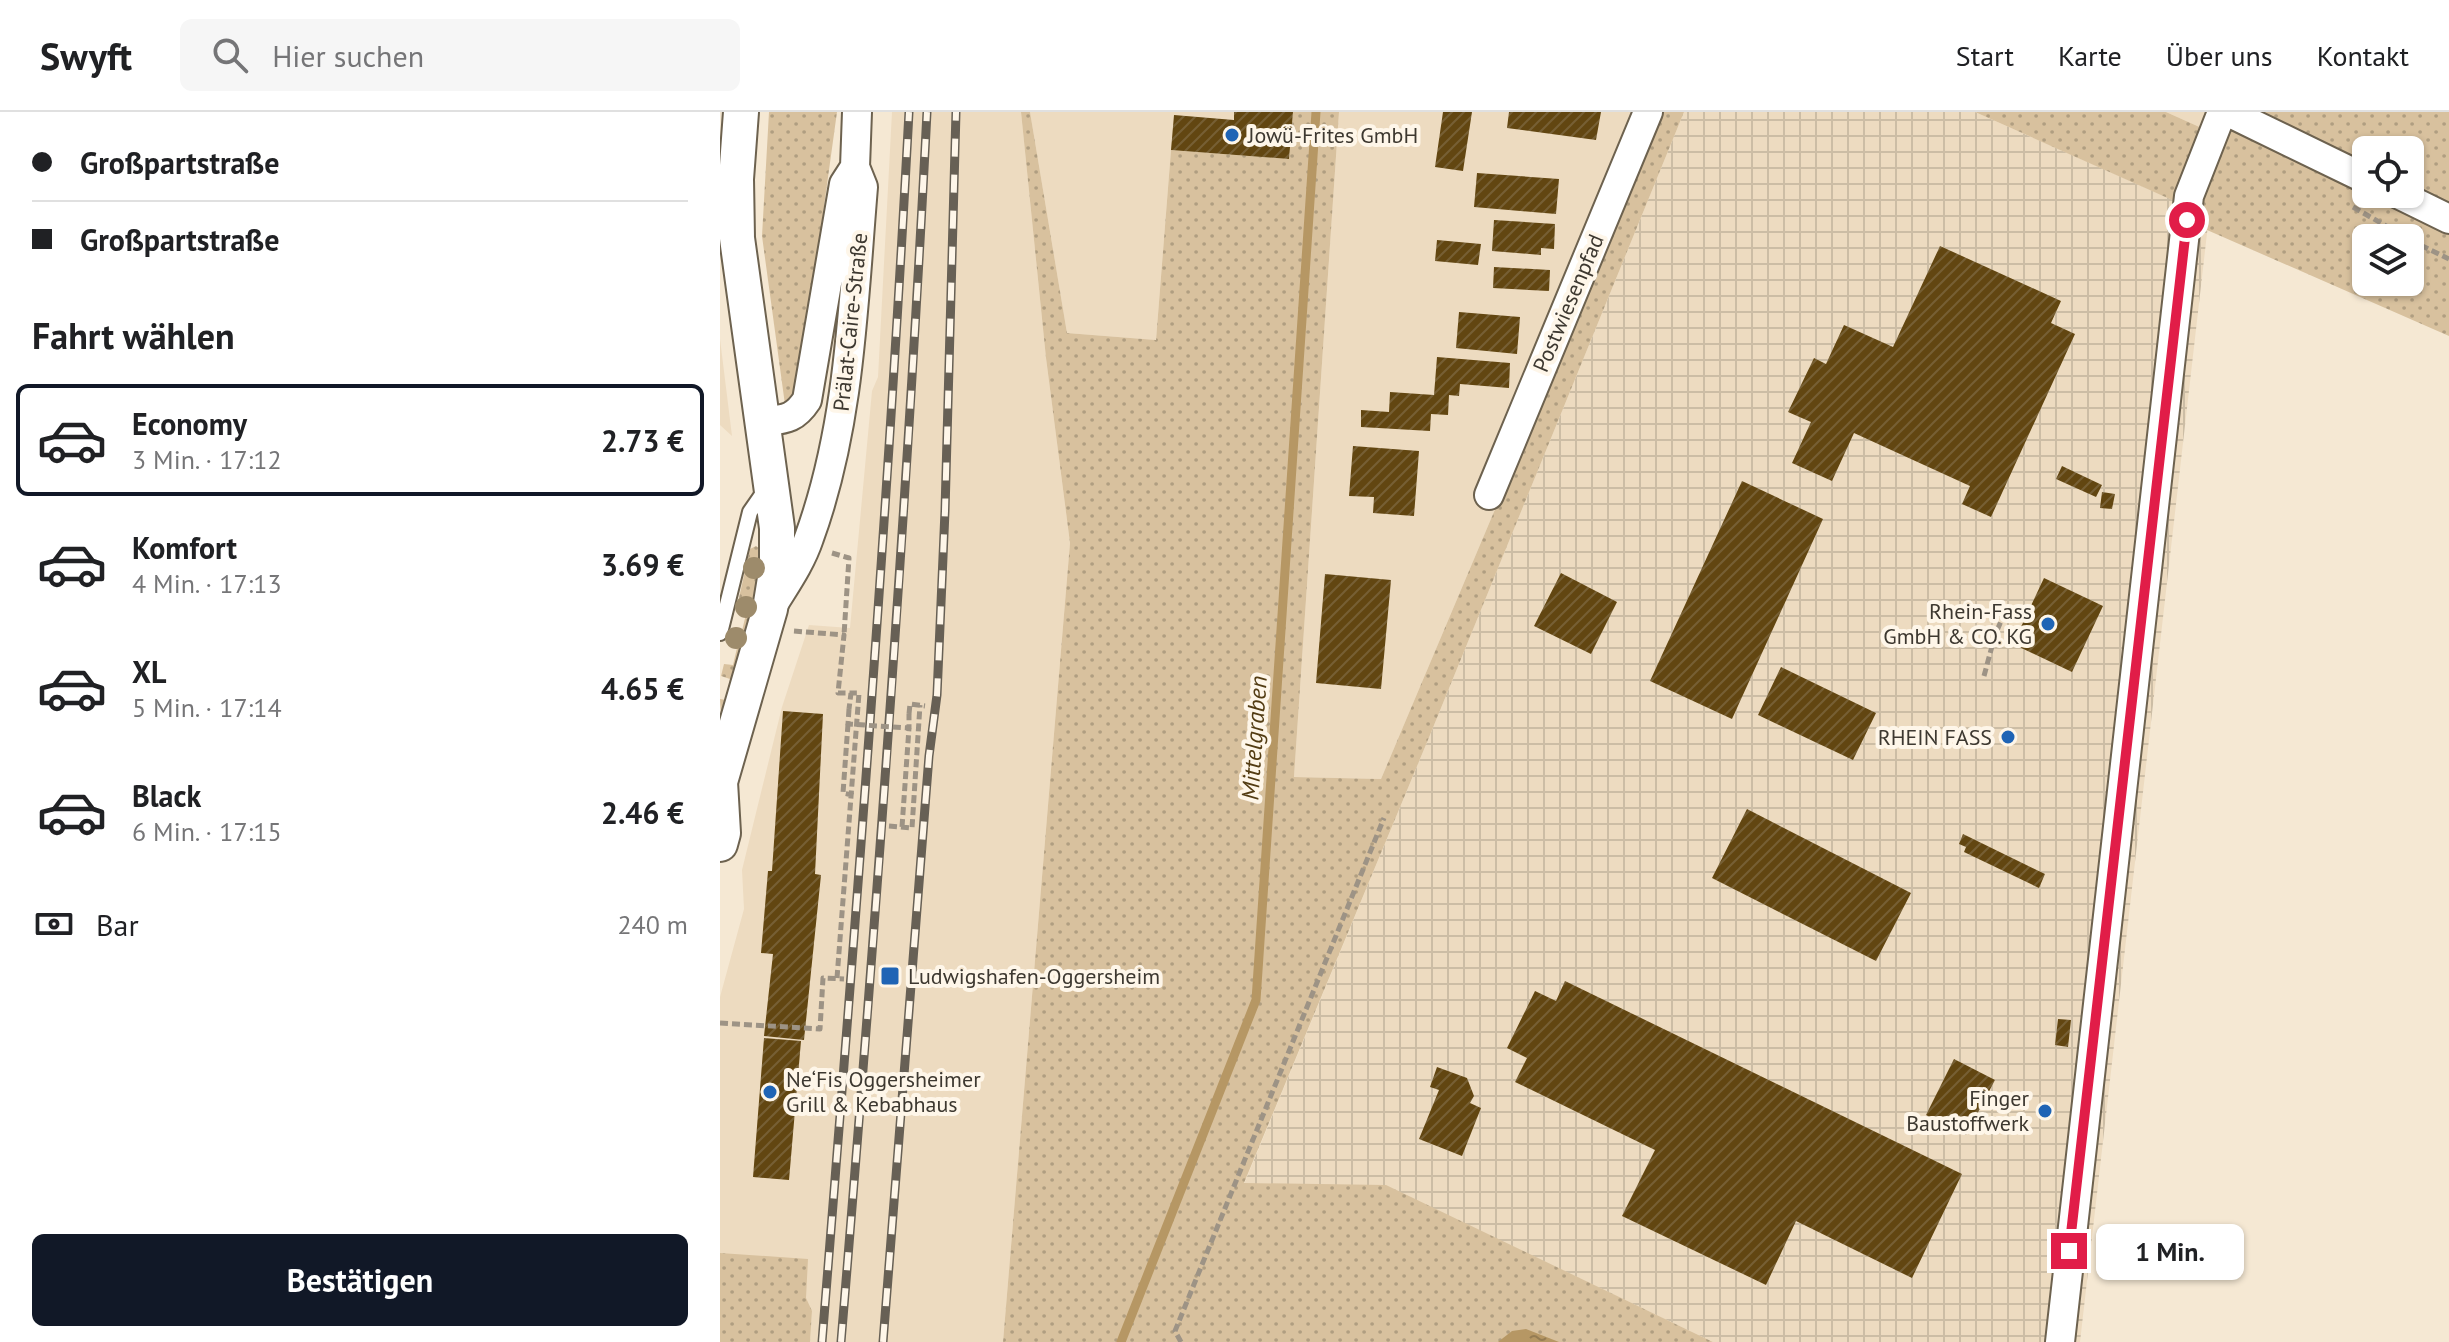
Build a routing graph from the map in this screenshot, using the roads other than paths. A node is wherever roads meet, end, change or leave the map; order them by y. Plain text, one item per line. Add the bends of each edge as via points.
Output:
1 (741, 112) edge
2 (857, 112) edge
3 (1648, 112) edge
4 (2225, 112) edge
5 (2267, 120) edge
6 (855, 167) junction
7 (2352, 171) edge
8 (2424, 207) edge
9 (2449, 219) edge
10 (762, 422) junction
11 (770, 482) junction
12 (1489, 495) dead end
13 (768, 619) junction
14 (720, 633) edge
15 (729, 724) edge
16 (720, 782) edge
17 (720, 844) edge
18 (2060, 1342) edge

1 - 10 street, Prälat-Caire-Straße via 737,238
2 - 6 street, Prälat-Caire-Straße
3 - 12 street, Postwiesenpfad
4 - 5 street
4 - 18 street via 2189,196
5 - 7 street
6 - 10 street, Prälat-Caire-Straße via 844,184 807,400 788,419
6 - 13 street, Prälat-Caire-Straße via 863,187 842,410 805,547
8 - 9 street
10 - 11 street, Prälat-Caire-Straße
11 - 13 street, Prälat-Caire-Straße via 777,566
11 - 14 lane via 750,512
13 - 15 street, Prälat-Caire-Straße
15 - 16 street, Prälat-Caire-Straße
16 - 17 street, Prälat-Caire-Straße

